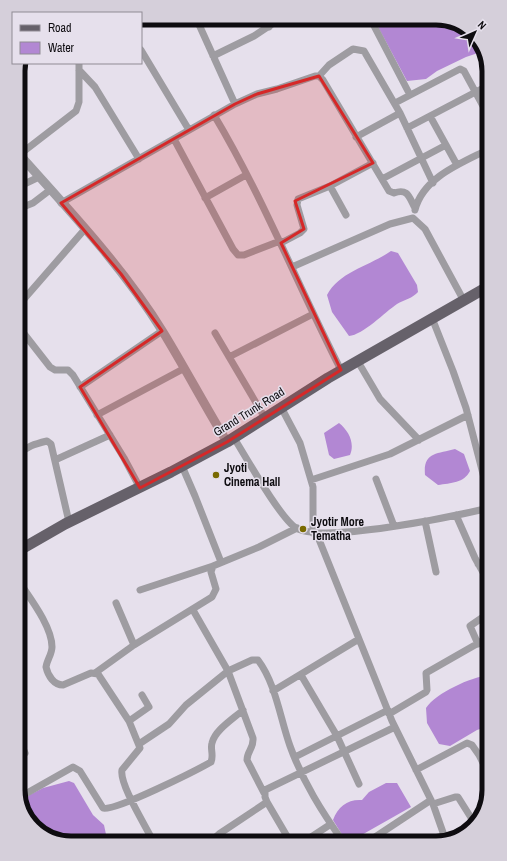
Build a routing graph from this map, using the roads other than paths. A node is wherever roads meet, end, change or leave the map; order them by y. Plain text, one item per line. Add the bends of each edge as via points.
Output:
1 (199, 25) edge
2 (272, 25) edge
3 (374, 25) edge
4 (269, 27) joint
5 (142, 52) edge
6 (213, 56) junction
7 (79, 67) edge
8 (319, 76) junction
9 (482, 88) edge
10 (475, 92) junction
11 (410, 95) junction
12 (394, 103) junction
13 (235, 104) junction
14 (482, 104) edge
15 (400, 113) junction
16 (214, 116) junction
17 (430, 116) junction
18 (407, 128) junction
19 (189, 130) junction
20 (356, 136) junction
21 (174, 139) junction
22 (446, 146) junction
23 (25, 149) edge
24 (482, 152) edge
25 (421, 157) junction
26 (139, 159) junction
27 (25, 161) edge
28 (373, 163) junction
29 (457, 165) junction
30 (246, 175) junction
31 (39, 176) junction
32 (382, 178) junction
33 (25, 183) edge
34 (433, 183) junction
35 (330, 186) junction
36 (50, 190) junction
37 (205, 198) junction
38 (61, 203) junction
39 (25, 206) edge
40 (415, 208) junction
41 (346, 215) dead end
42 (413, 218) junction
43 (85, 229) junction
44 (281, 242) junction
45 (292, 267) junction
46 (482, 290) edge
47 (25, 298) edge
48 (464, 301) junction
49 (313, 314) junction
50 (432, 318) junction
51 (162, 331) junction
52 (215, 332) dead end
53 (25, 335) edge
54 (228, 357) junction
55 (357, 360) junction
56 (184, 369) junction
57 (341, 370) junction
58 (80, 387) junction
59 (281, 407) junction
60 (97, 415) junction
61 (468, 415) junction
62 (264, 418) junction
63 (110, 435) junction
64 (230, 440) junction
65 (419, 440) junction
66 (25, 449) edge
67 (55, 460) junction
68 (182, 466) junction
69 (482, 470) edge
70 (376, 479) dead end
71 (311, 480) junction
72 (140, 488) junction
73 (482, 509) edge
74 (456, 515) junction
75 (425, 520) junction
76 (69, 522) junction
77 (394, 526) junction
78 (297, 528) junction
79 (314, 532) junction
80 (25, 547) edge
81 (221, 562) junction
82 (482, 563) edge
83 (478, 564) junction
84 (213, 566) junction
85 (482, 571) edge
86 (436, 572) dead end
87 (140, 590) dead end
88 (25, 591) edge
89 (116, 603) dead end
90 (194, 610) junction
91 (482, 618) edge
92 (359, 639) junction
93 (482, 641) edge
94 (478, 644) junction
95 (134, 645) junction
96 (228, 671) junction
97 (95, 673) junction
98 (301, 675) junction
99 (273, 691) junction
100 (142, 696) dead end
101 (243, 710) junction
102 (388, 712) junction
103 (129, 721) junction
104 (395, 727) junction
105 (337, 736) junction
106 (139, 744) junction
107 (344, 752) junction
108 (482, 754) edge
109 (479, 755) junction
110 (294, 757) junction
111 (482, 761) edge
112 (416, 770) junction
113 (301, 773) junction
114 (359, 784) dead end
115 (264, 793) junction
116 (25, 794) edge
117 (132, 800) junction
118 (267, 802) junction
119 (432, 802) junction
120 (472, 819) edge
121 (331, 824) junction
122 (446, 835) edge
123 (150, 836) edge
124 (216, 836) edge
125 (287, 836) edge
126 (313, 836) edge
127 (339, 836) edge
128 (377, 836) edge

1 - 6 street
2 - 4 street
3 - 11 street
4 - 6 street
5 - 19 street
6 - 13 street
7 - 23 street via 79,102 76,111
7 - 26 street via 95,87
8 - 12 street via 334,60 353,49 361,49 368,56
8 - 13 street via 257,94
8 - 20 street
9 - 10 street
10 - 11 street via 464,71 460,69
10 - 14 street
10 - 17 street
11 - 12 street
12 - 15 street
13 - 16 street
15 - 18 street
15 - 20 street
16 - 19 street
16 - 30 street
17 - 18 street
17 - 22 street
18 - 25 street
19 - 21 street
20 - 28 street
21 - 26 street
21 - 37 street
22 - 25 street
22 - 29 street
24 - 29 street
25 - 32 street
25 - 34 street
26 - 38 street
27 - 31 street
28 - 32 street
28 - 35 street
29 - 34 street
30 - 37 street
30 - 44 street
31 - 33 street
31 - 36 street
32 - 40 street via 391,193 401,190 405,192
34 - 40 street via 421,195
35 - 41 street
35 - 44 street via 298,199 297,205 304,230
36 - 38 street
36 - 39 street
37 - 44 street via 238,256
38 - 43 street
40 - 42 street
42 - 45 street via 390,224
42 - 48 street via 425,229
43 - 47 street
43 - 51 street
44 - 45 street
45 - 49 street
46 - 48 main road, Grand Trunk Road
48 - 50 main road, Grand Trunk Road
49 - 54 street
49 - 57 street
50 - 55 main road, Grand Trunk Road
50 - 61 street
51 - 56 street
51 - 58 street
52 - 54 street
53 - 58 street via 50,367 55,370 68,370
54 - 62 street
55 - 57 main road, Grand Trunk Road
55 - 65 street via 380,399
56 - 60 street
56 - 64 street
57 - 59 main road, Grand Trunk Road
58 - 60 street
59 - 62 main road, Grand Trunk Road
59 - 71 street via 297,436
60 - 63 street
61 - 65 street
61 - 69 street
62 - 64 main road, Grand Trunk Road
63 - 67 street
63 - 72 street
64 - 68 main road, Grand Trunk Road
64 - 78 street via 285,517
65 - 71 street via 379,458
66 - 67 street via 47,441 51,444
67 - 76 street
68 - 72 main road, Grand Trunk Road
68 - 81 street
70 - 77 street
71 - 79 street
72 - 76 main road, Grand Trunk Road
73 - 74 street
74 - 75 street
74 - 83 street
75 - 77 street
75 - 86 street
76 - 80 main road, Grand Trunk Road
77 - 79 street via 344,532
78 - 79 street
78 - 81 street
79 - 92 street
81 - 84 street
82 - 83 street
83 - 85 street
84 - 87 street
84 - 90 street via 215,594
88 - 97 street via 51,638 52,649 46,667 52,679 63,685
89 - 95 street
90 - 95 street
90 - 96 street
91 - 94 street via 470,626
92 - 98 street
92 - 102 street
93 - 94 street
94 - 102 street via 426,673 426,692
95 - 97 street
96 - 99 street via 252,660 258,660
96 - 101 street
96 - 106 street via 191,700 169,724
97 - 103 street via 102,679
98 - 99 street
98 - 105 street
99 - 110 street
100 - 103 street via 149,707
101 - 115 street via 254,744 247,760
101 - 117 street via 215,735 211,745 211,762
102 - 104 street
102 - 105 street
103 - 106 street
104 - 107 street
104 - 112 street
105 - 107 street
105 - 110 street
106 - 117 street via 139,751 121,773
107 - 113 street
107 - 114 street
108 - 109 street
109 - 111 street
109 - 112 street via 472,744 467,743
110 - 113 street
112 - 119 street
113 - 115 street via 268,788
113 - 121 street via 315,802
115 - 118 street
116 - 117 street via 73,767 80,771 103,808 108,809
117 - 123 street
118 - 124 street
118 - 125 street
119 - 120 street via 458,797
119 - 122 street
119 - 128 street
121 - 126 street
121 - 127 street

